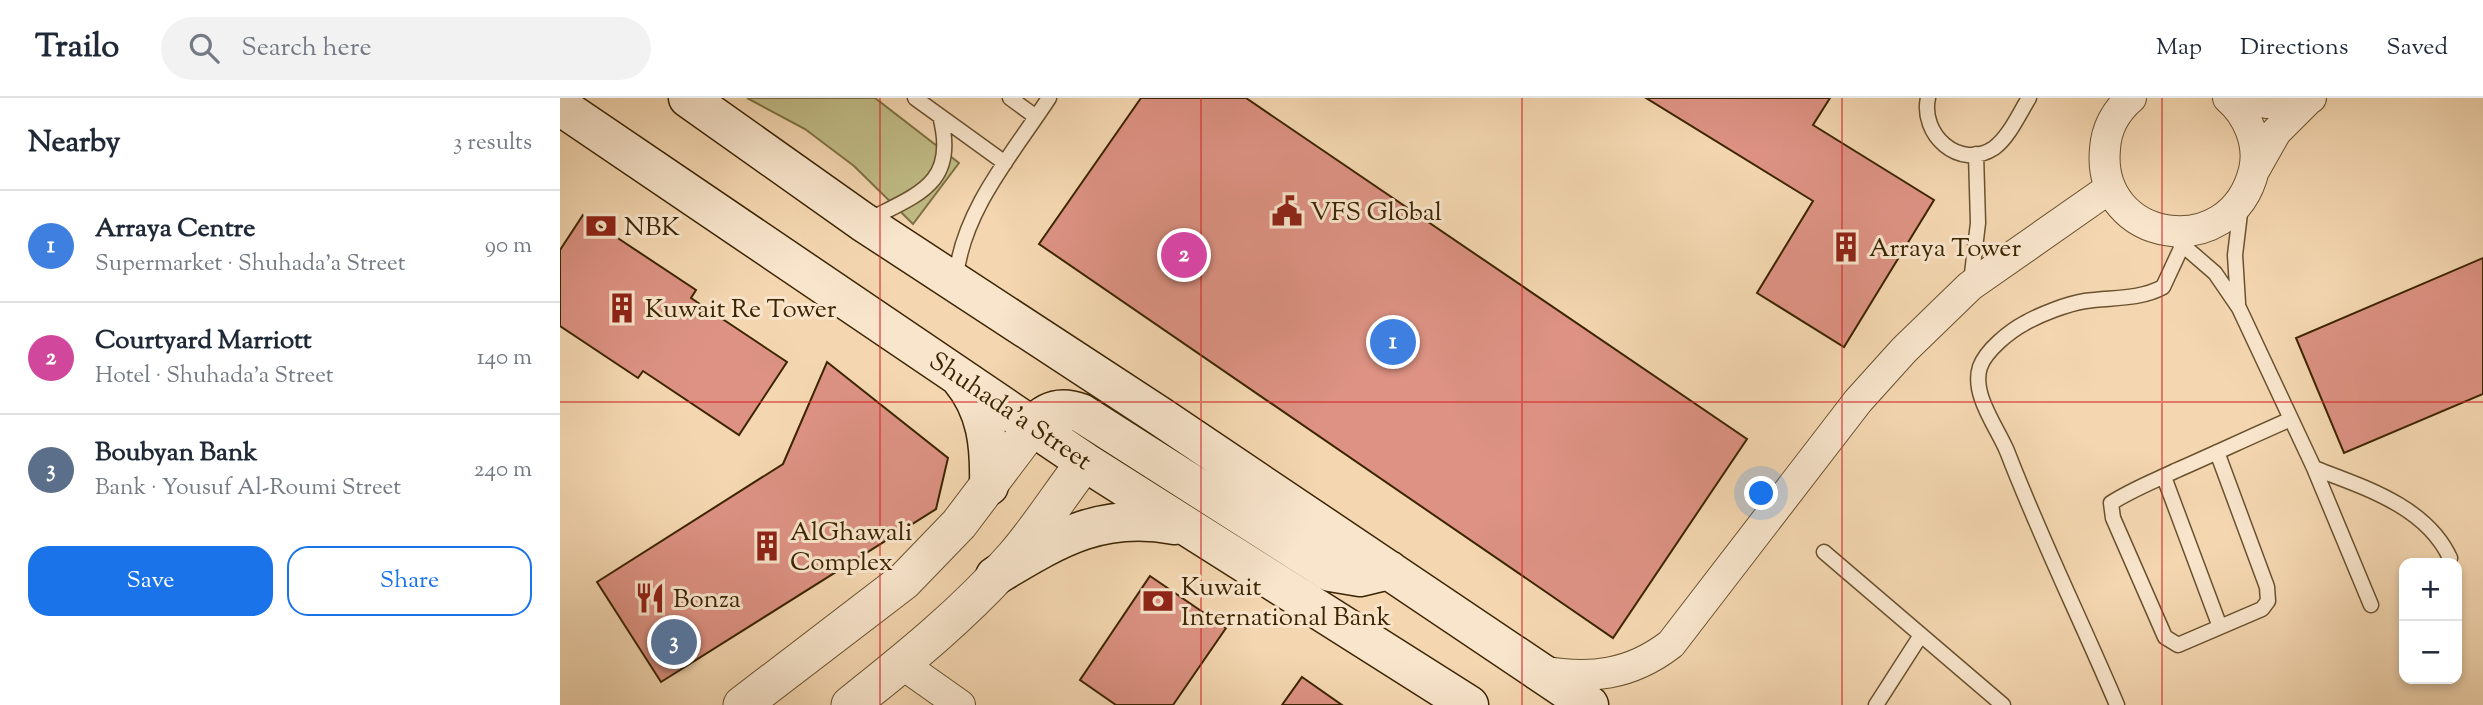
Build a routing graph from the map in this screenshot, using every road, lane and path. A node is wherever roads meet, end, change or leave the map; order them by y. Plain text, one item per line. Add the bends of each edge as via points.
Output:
1 (665, 98) edge
2 (915, 98) edge
3 (1010, 98) edge
4 (1049, 98) edge
5 (1928, 98) edge
6 (2029, 98) edge
7 (2131, 98) edge
8 (2228, 98) edge
9 (2237, 98) edge
10 (2311, 98) edge
11 (697, 105) edge
12 (560, 106) edge
13 (2113, 110) edge
14 (940, 116) junction
15 (1036, 117) junction
16 (1976, 154) junction
17 (1005, 163) junction
18 (2253, 174) junction
19 (2110, 188) junction
20 (2241, 202) junction
21 (863, 222) junction
22 (2170, 237) junction
23 (955, 282) junction
24 (1970, 286) junction
25 (2239, 308) junction
26 (1064, 352) junction
27 (954, 371) junction
28 (2291, 418) junction
29 (1094, 420) junction
30 (1033, 426) junction
31 (2217, 452) junction
32 (1085, 461) junction
33 (2314, 468) junction
34 (2164, 477) junction
35 (989, 486) junction
36 (1185, 527) junction
37 (1824, 552) dead end
38 (2450, 558) dead end
39 (1389, 570) junction
40 (995, 576) junction
41 (2371, 605) dead end
42 (2220, 627) junction
43 (1921, 635) junction
44 (902, 664) junction
45 (1536, 670) junction
46 (948, 702) edge
47 (742, 705) edge
48 (850, 705) edge
49 (1469, 705) edge
50 (1589, 705) edge
51 (1876, 705) edge
52 (2003, 705) edge
53 (2117, 705) edge

1 - 11 main road
2 - 14 lane
3 - 15 lane
4 - 15 lane
5 - 16 lane via 1926,115 1939,142 1956,152
6 - 16 lane via 2002,141
7 - 13 street
8 - 18 street via 2246,118 2254,139
9 - 10 street via 2267,103
10 - 18 street via 2276,132
11 - 21 main road
12 - 27 main road, Shuhada'a Street
13 - 19 street via 2104,158
14 - 17 lane
14 - 21 lane via 946,148 939,175 918,195
15 - 17 lane
16 - 24 lane via 1978,223
17 - 23 lane via 968,229
18 - 20 street
19 - 22 street via 2126,210
19 - 24 street
20 - 22 street via 2204,228
20 - 25 lane via 2235,264
21 - 23 main road
22 - 25 lane via 2215,273
22 - 53 lane via 2163,287 2141,295 2082,301 2025,323 1991,350 1980,367 1984,404
23 - 26 main road
24 - 45 street via 1858,401 1671,644 1652,659 1604,675
25 - 28 lane
26 - 29 main road via 1087,393
26 - 39 main road
27 - 30 main road, Shuhada'a Street
27 - 35 main road via 982,415
28 - 31 lane
28 - 33 lane
29 - 30 main road via 1061,408 1047,412
29 - 32 main road
29 - 39 main road via 1321,568 1360,577
30 - 32 main road, Shuhada'a Street
30 - 35 street
31 - 34 lane
31 - 42 lane via 2267,587 2268,601 2262,609
32 - 36 main road, Shuhada'a Street
32 - 40 street
33 - 38 lane via 2399,505 2430,530
33 - 41 lane
34 - 42 lane
34 - 42 lane via 2111,503 2113,518 2165,637 2178,645
35 - 47 street via 904,581
36 - 40 main road via 1137,520 1096,525 1060,538
36 - 49 main road, Shuhada'a Street
37 - 43 lane
39 - 45 main road
40 - 44 street
43 - 51 lane
43 - 52 lane
44 - 46 street
44 - 48 street
45 - 50 main road

